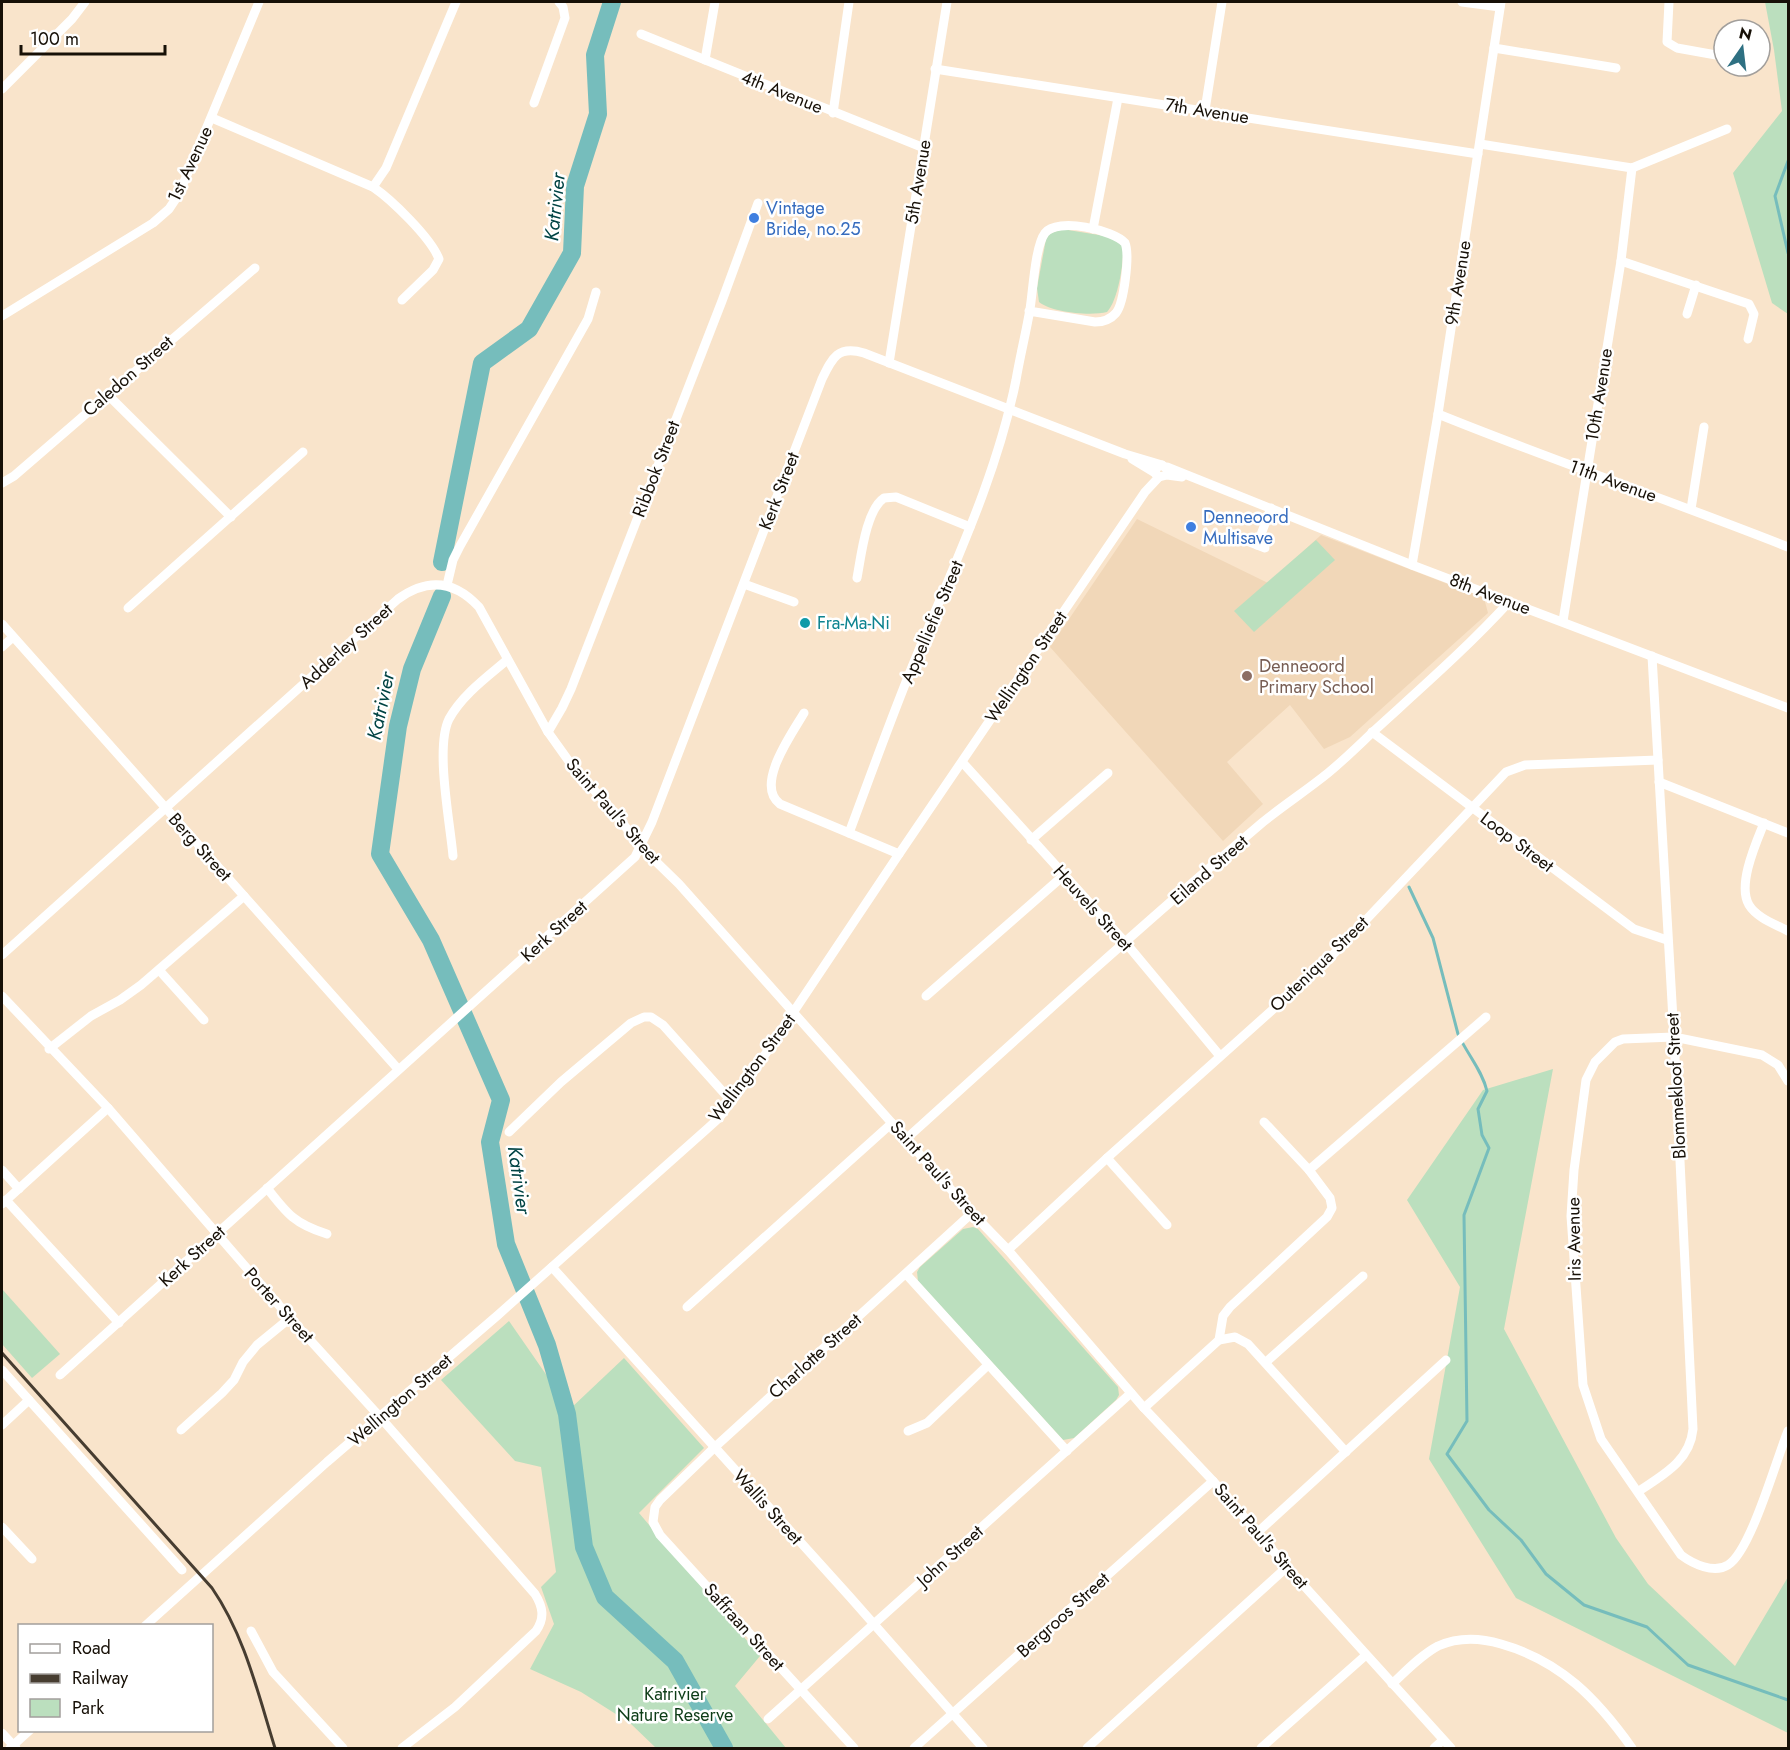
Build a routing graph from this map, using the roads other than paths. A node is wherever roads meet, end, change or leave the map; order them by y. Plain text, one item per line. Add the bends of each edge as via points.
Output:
1 (85, 2) edge
2 (259, 2) edge
3 (456, 2) edge
4 (559, 2) edge
5 (715, 2) edge
6 (849, 2) edge
7 (948, 2) edge
8 (1222, 2) edge
9 (1462, 2) edge
10 (1670, 2) edge
11 (1501, 4) edge
12 (641, 34) dead end
13 (1494, 48) junction
14 (1712, 54) edge
15 (705, 60) junction
16 (1616, 68) dead end
17 (935, 69) junction
18 (2, 89) edge
19 (1118, 98) junction
20 (534, 103) dead end
21 (1205, 110) junction
22 (834, 113) junction
23 (212, 118) junction
24 (1727, 129) dead end
25 (1480, 144) junction
26 (924, 148) junction
27 (1478, 154) junction
28 (1632, 168) junction
29 (373, 187) junction
30 (758, 203) dead end
31 (1093, 229) junction
32 (1622, 261) junction
33 (255, 268) dead end
34 (1696, 285) junction
35 (596, 292) dead end
36 (402, 300) dead end
37 (1029, 311) junction
38 (1687, 314) dead end
39 (2, 316) edge
40 (1748, 339) dead end
41 (848, 350) joint
42 (889, 363) junction
43 (107, 394) junction
44 (1010, 409) junction
45 (1438, 414) junction
46 (1704, 427) dead end
47 (303, 452) dead end
48 (1162, 471) junction
49 (1587, 473) junction
50 (2, 483) edge
51 (1271, 508) junction
52 (1691, 509) junction
53 (231, 517) junction
54 (970, 527) junction
55 (1256, 545) dead end
56 (1788, 547) edge
57 (1412, 565) junction
58 (857, 578) dead end
59 (744, 584) junction
60 (447, 585) junction
61 (1509, 601) junction
62 (794, 602) dead end
63 (128, 608) dead end
64 (1563, 621) junction
65 (2, 624) edge
66 (13, 637) junction
67 (2, 647) edge
68 (1652, 656) junction
69 (507, 660) junction
70 (1788, 708) edge
71 (804, 713) dead end
72 (548, 732) junction
73 (1372, 732) junction
74 (1658, 760) junction
75 (963, 762) junction
76 (1108, 773) dead end
77 (1659, 782) junction
78 (1472, 808) junction
79 (166, 809) junction
80 (1764, 823) junction
81 (849, 832) junction
82 (1788, 833) edge
83 (1031, 840) junction
84 (641, 847) junction
85 (899, 854) junction
86 (453, 856) dead end
87 (1063, 876) junction
88 (243, 896) junction
89 (1788, 931) edge
90 (1667, 940) junction
91 (1125, 942) junction
92 (5, 952) edge
93 (2, 959) edge
94 (159, 970) junction
95 (3, 996) edge
96 (926, 996) dead end
97 (794, 1014) junction
98 (1486, 1017) dead end
99 (204, 1020) dead end
100 (1674, 1037) junction
101 (49, 1049) junction
102 (1220, 1056) junction
103 (398, 1069) junction
104 (1788, 1081) edge
105 (732, 1102) junction
106 (108, 1108) junction
107 (1264, 1122) dead end
108 (892, 1123) junction
109 (509, 1132) dead end
110 (906, 1139) junction
111 (1107, 1158) junction
112 (2, 1170) edge
113 (1309, 1170) junction
114 (267, 1188) junction
115 (19, 1189) junction
116 (4, 1202) edge
117 (972, 1213) junction
118 (1167, 1225) dead end
119 (217, 1234) junction
120 (327, 1234) dead end
121 (1008, 1250) junction
122 (552, 1267) junction
123 (906, 1274) junction
124 (1363, 1276) dead end
125 (687, 1307) dead end
126 (290, 1318) junction
127 (118, 1323) junction
128 (1219, 1340) junction
129 (1446, 1360) dead end
130 (1266, 1362) junction
131 (988, 1365) junction
132 (2, 1370) edge
133 (60, 1375) dead end
134 (1131, 1393) junction
135 (29, 1400) junction
136 (1144, 1408) junction
137 (380, 1417) junction
138 (2, 1425) edge
139 (181, 1430) dead end
140 (908, 1431) dead end
141 (1788, 1431) edge
142 (715, 1447) junction
143 (1067, 1451) junction
144 (1346, 1452) junction
145 (1213, 1481) junction
146 (1639, 1491) junction
147 (660, 1500) joint
148 (2, 1527) edge
149 (1258, 1532) junction
150 (32, 1559) dead end
151 (1287, 1567) junction
152 (182, 1570) dead end
153 (147, 1624) edge
154 (874, 1624) junction
155 (250, 1631) dead end
156 (1366, 1655) junction
157 (1392, 1684) junction
158 (801, 1690) junction
159 (952, 1714) junction
160 (768, 1719) dead end
161 (29, 1732) edge
162 (2, 1733) edge
163 (1443, 1740) junction
164 (13, 1748) edge
165 (343, 1749) edge
166 (402, 1749) edge
167 (854, 1749) edge
168 (914, 1749) edge
169 (983, 1749) edge
170 (1087, 1749) edge
171 (1261, 1749) edge
172 (1434, 1749) edge
173 (1451, 1749) edge
174 (1632, 1749) edge

1 - 18 street
2 - 23 street, 1st Avenue
3 - 29 street via 386,168
4 - 20 street via 565,18
5 - 15 street
6 - 22 street
7 - 17 street, 5th Avenue
8 - 21 street
9 - 11 street
10 - 14 street via 1667,42 1677,48
11 - 13 street, 9th Avenue
12 - 15 street, 4th Avenue
13 - 16 street
13 - 25 street, 9th Avenue
15 - 22 street, 4th Avenue
17 - 19 street, 7th Avenue
17 - 26 street, 5th Avenue
19 - 21 street, 7th Avenue
19 - 31 street
21 - 27 street, 7th Avenue
22 - 26 street, 4th Avenue
23 - 29 street
23 - 39 street, 1st Avenue via 179,194 163,215
24 - 28 street
25 - 27 street, 9th Avenue
25 - 28 street
26 - 42 street, 5th Avenue
27 - 45 street, 9th Avenue
28 - 32 street, 10th Avenue
29 - 36 street via 412,223 439,259
30 - 72 street, Ribbok Street via 579,667
31 - 37 street via 1063,226 1045,232
31 - 37 street via 1117,236 1127,247 1116,314 1095,322
32 - 34 street
32 - 49 street, 10th Avenue
33 - 43 street, Caledon Street
34 - 38 street
34 - 40 street via 1749,304 1755,314
35 - 60 street via 588,319 460,546
37 - 44 street, Appelliefie Street
41 - 42 street, 8th Avenue
41 - 59 street, Kerk Street via 836,355 828,366
42 - 44 street, 8th Avenue
43 - 50 street, Caledon Street
43 - 53 street
44 - 48 street, 8th Avenue
44 - 54 street, Appelliefie Street
45 - 49 street, 11th Avenue
45 - 57 street, 9th Avenue
46 - 52 street
47 - 53 street
48 - 51 street, 8th Avenue
48 - 75 street, Wellington Street
49 - 52 street, 11th Avenue
49 - 64 street, 10th Avenue
51 - 55 street
51 - 57 street, 8th Avenue
52 - 56 street, 11th Avenue
53 - 63 street
54 - 58 street via 896,497 884,498 874,509 867,529
54 - 81 street, Appelliefie Street
57 - 61 street, 8th Avenue
59 - 62 street
59 - 84 street, Kerk Street
60 - 69 street, Saint Paul's Street via 461,591 478,607
60 - 79 street, Adderley Street via 415,589 398,599
61 - 64 street, 8th Avenue
61 - 73 street, Eiland Street
64 - 68 street, 8th Avenue
65 - 66 street, Berg Street
66 - 67 street
66 - 79 street, Berg Street
68 - 70 street, 8th Avenue
68 - 74 street, Blommekloof Street
69 - 72 street, Saint Paul's Street
69 - 86 street via 457,706 446,729 443,760
71 - 81 street via 774,769 772,794 780,804
72 - 84 street, Saint Paul's Street
73 - 78 street, Loop Street
73 - 91 street, Eiland Street
74 - 77 street, Blommekloof Street
74 - 78 street, Outeniqua Street via 1513,768 1500,776
75 - 83 street, Heuvels Street
75 - 85 street, Wellington Street
76 - 83 street
77 - 80 street
77 - 90 street, Blommekloof Street
78 - 90 street, Loop Street via 1634,929
78 - 102 street, Outeniqua Street via 1327,961
79 - 88 street, Berg Street
79 - 92 street, Adderley Street
80 - 82 street
80 - 89 street via 1747,869 1748,903 1765,919
81 - 85 street
83 - 87 street, Heuvels Street
84 - 97 street, Saint Paul's Street
84 - 103 street, Kerk Street via 630,863
85 - 97 street, Wellington Street
87 - 91 street, Heuvels Street
87 - 96 street
88 - 94 street
88 - 103 street, Berg Street
90 - 100 street, Blommekloof Street
91 - 102 street, Heuvels Street
91 - 110 street, Eiland Street
92 - 93 street, Adderley Street
94 - 99 street
94 - 101 street
95 - 101 street, Porter Street
97 - 105 street, Wellington Street
97 - 108 street, Saint Paul's Street
98 - 113 street
100 - 104 street, Iris Avenue via 1762,1055 1778,1065
100 - 146 street, Blommekloof Street via 1692,1434 1682,1460
100 - 146 street, Iris Avenue via 1619,1040 1591,1068 1586,1080 1571,1201 1583,1385 1601,1439
101 - 106 street, Porter Street
102 - 111 street, Outeniqua Street
103 - 114 street, Kerk Street
105 - 109 street via 663,1024 644,1017 584,1062
105 - 122 street, Wellington Street
106 - 115 street
106 - 119 street, Porter Street
107 - 113 street
108 - 110 street, Saint Paul's Street
108 - 125 street
110 - 117 street, Saint Paul's Street
111 - 118 street
111 - 121 street, Outeniqua Street
112 - 115 street
113 - 128 street via 1332,1200 1330,1212 1230,1307 1223,1316
114 - 119 street, Kerk Street
114 - 120 street via 290,1217
115 - 116 street
116 - 127 street
117 - 121 street, Saint Paul's Street
117 - 123 street, Charlotte Street
119 - 126 street, Porter Street
119 - 127 street, Kerk Street
121 - 134 street, Saint Paul's Street
122 - 137 street, Wellington Street
122 - 142 street, Wallis Street
123 - 131 street
123 - 142 street, Charlotte Street
124 - 130 street
126 - 137 street, Porter Street
126 - 139 street via 257,1345 234,1380
127 - 133 street, Kerk Street
128 - 130 street via 1241,1339
128 - 136 street
129 - 144 street
130 - 144 street
131 - 140 street via 927,1423
131 - 143 street
132 - 135 street
134 - 136 street, Saint Paul's Street
134 - 143 street, John Street
135 - 138 street
135 - 152 street
136 - 145 street, Saint Paul's Street
137 - 153 street, Wellington Street
137 - 166 street, Porter Street via 535,1593 543,1617 529,1638 455,1707
141 - 146 street, Iris Avenue via 1743,1549 1725,1567 1701,1566 1681,1555
142 - 147 street, Charlotte Street
142 - 154 street, Wallis Street
143 - 154 street, John Street
144 - 149 street
145 - 149 street, Saint Paul's Street
145 - 159 street, Bergroos Street
147 - 158 street, Saffraan Street via 653,1522 660,1535
148 - 150 street
149 - 151 street, Saint Paul's Street
151 - 156 street, Saint Paul's Street
151 - 170 street
154 - 158 street, John Street
154 - 159 street, Wallis Street
155 - 165 street via 273,1672
156 - 157 street, Saint Paul's Street
156 - 171 street
157 - 163 street, Saint Paul's Street
157 - 174 street via 1438,1646 1458,1640 1486,1640 1538,1657 1569,1677
158 - 160 street, John Street
158 - 167 street, Saffraan Street
159 - 168 street, Bergroos Street
159 - 169 street, Wallis Street
161 - 164 street
162 - 164 street
163 - 172 street
163 - 173 street, Saint Paul's Street

